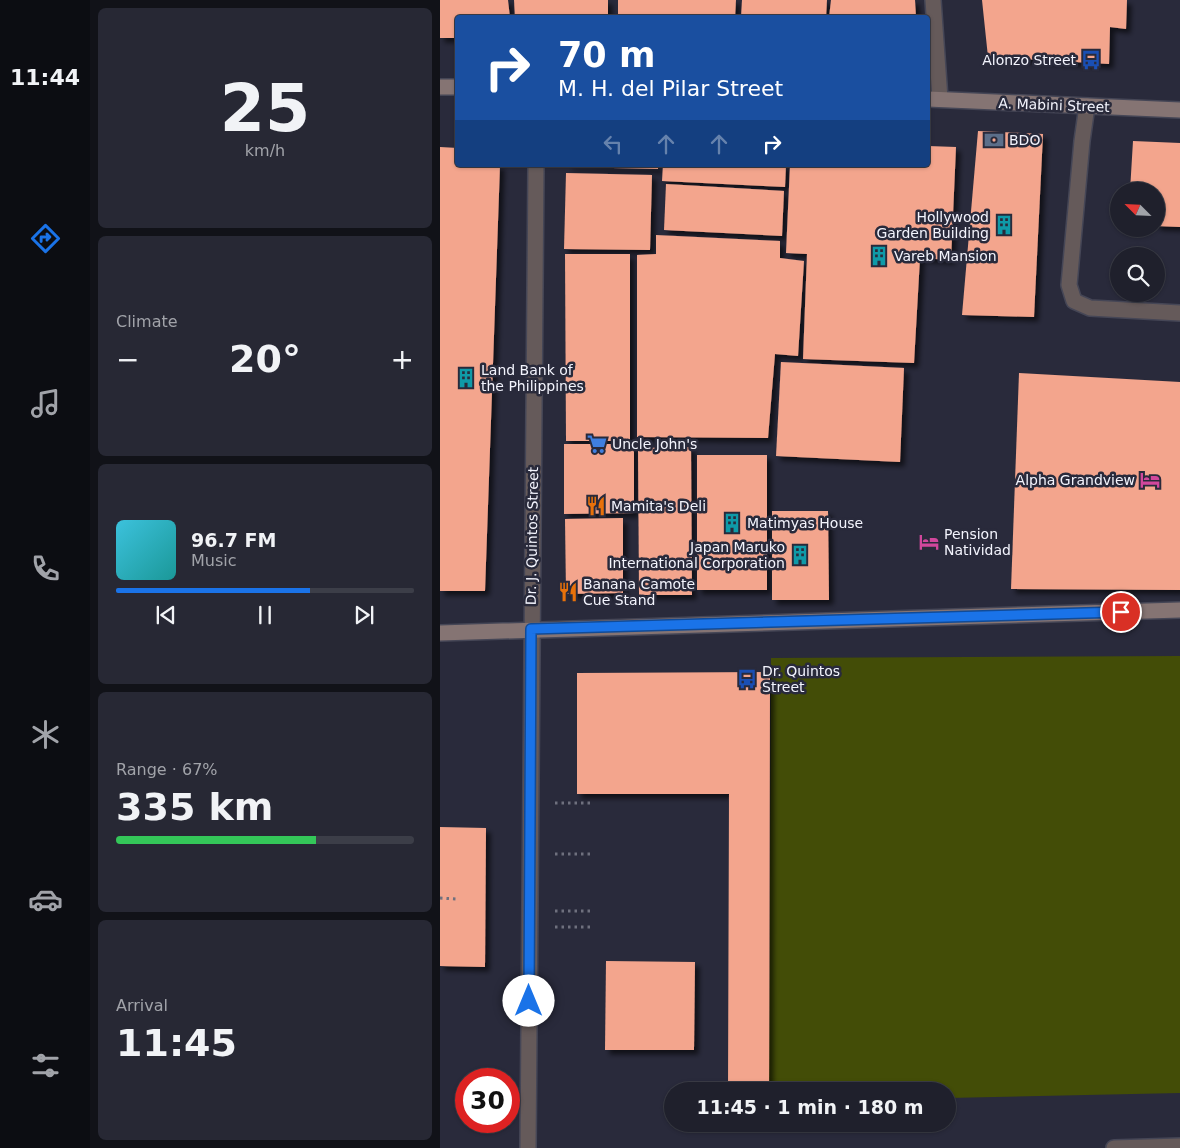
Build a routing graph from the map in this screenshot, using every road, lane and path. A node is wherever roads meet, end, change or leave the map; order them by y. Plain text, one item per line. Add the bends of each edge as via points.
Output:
1 (933, 0) edge
2 (440, 87) edge
3 (455, 87) edge
4 (934, 99) edge
5 (1087, 106) junction
6 (1180, 110) edge
7 (536, 167) edge
8 (1180, 313) edge
9 (1180, 610) edge
10 (531, 629) junction
11 (440, 633) edge
12 (581, 803) dead end
13 (592, 803) dead end
14 (581, 854) dead end
15 (591, 854) dead end
16 (440, 898) edge
17 (456, 899) dead end
18 (580, 911) dead end
19 (592, 911) dead end
20 (580, 926) dead end
21 (592, 927) dead end
22 (1180, 1146) edge
23 (528, 1148) edge
24 (1114, 1148) edge

1 - 4 street
2 - 3 main road
4 - 5 main road, A. Mabini Street
5 - 6 main road, A. Mabini Street
5 - 8 street via 1069,285 1074,301 1090,308
7 - 10 street, Dr. J. Quintos Street
9 - 10 main road
10 - 11 main road
10 - 23 street, Dr. J. Quintos Street
12 - 13 path
14 - 15 path
16 - 17 path
18 - 19 path
20 - 21 path
22 - 24 street

